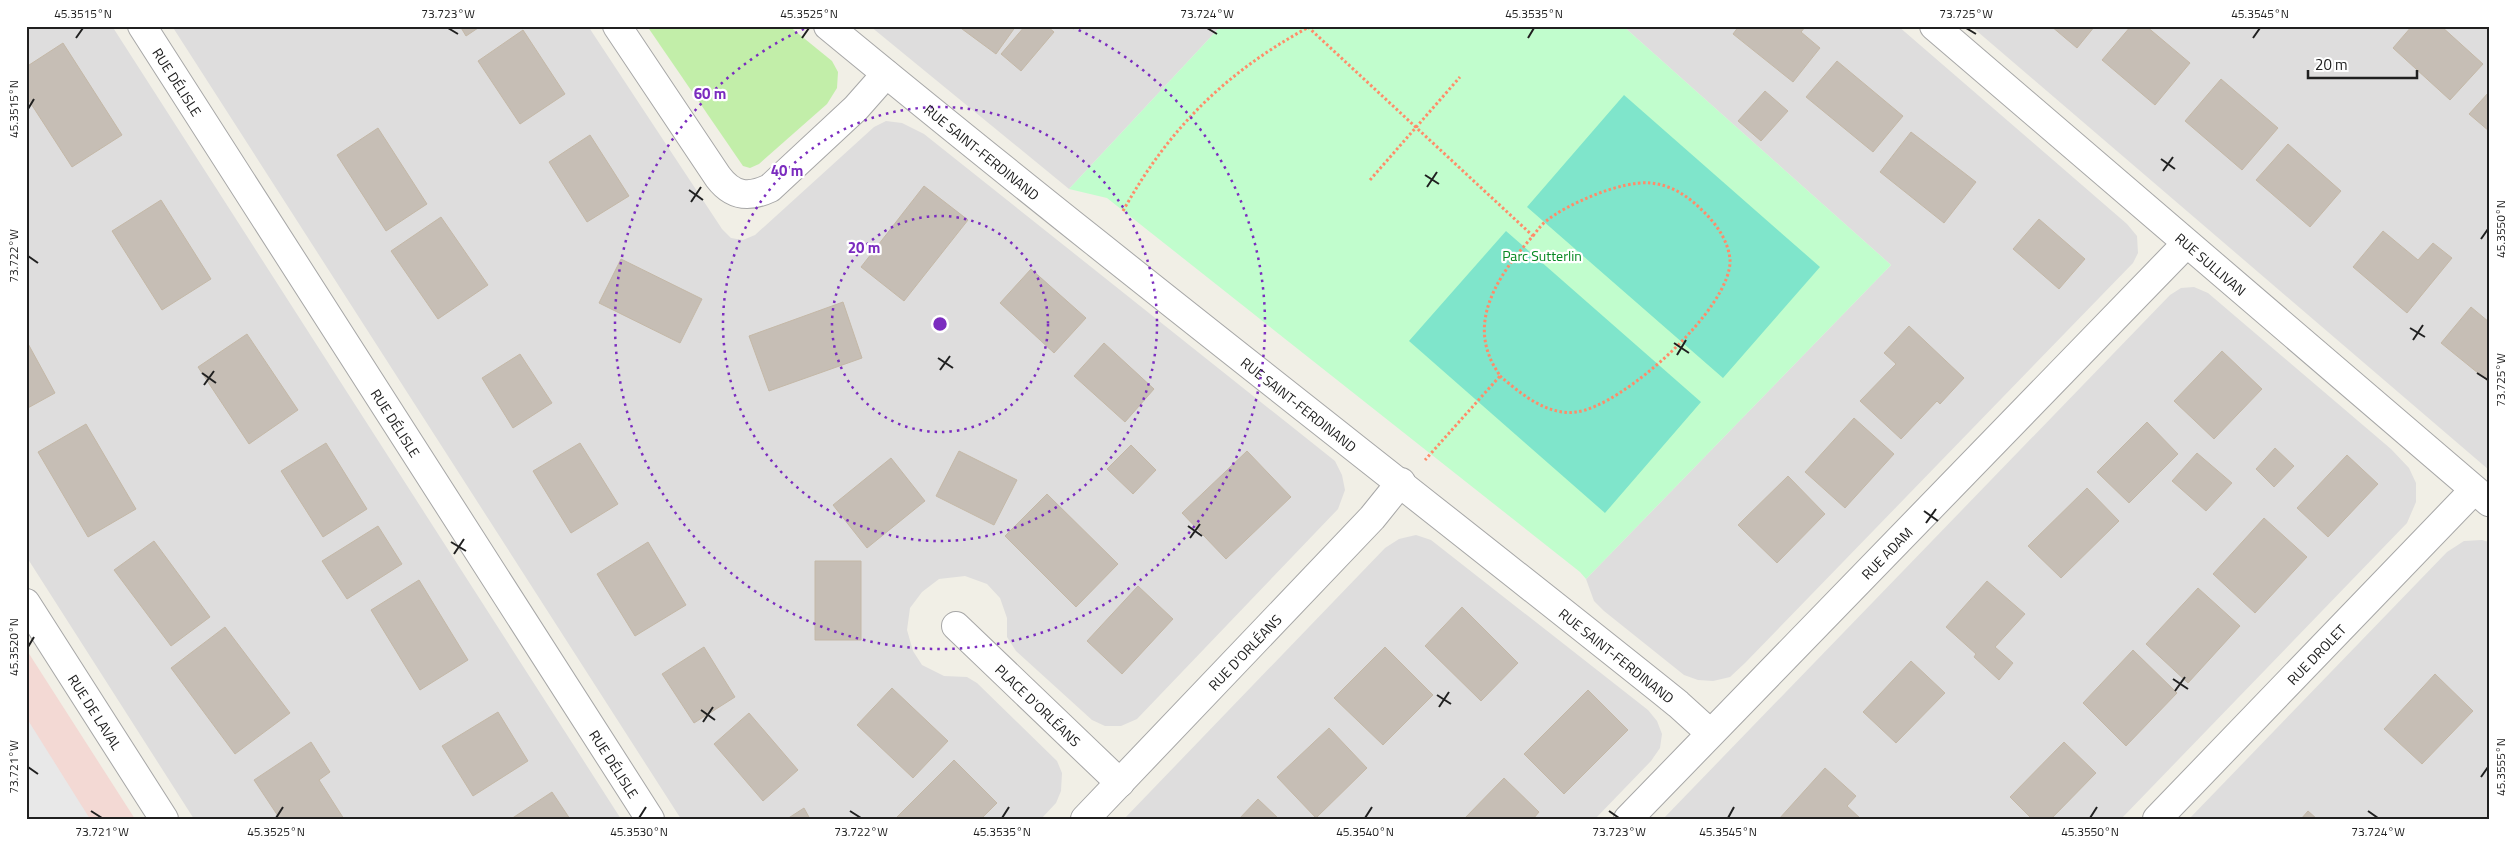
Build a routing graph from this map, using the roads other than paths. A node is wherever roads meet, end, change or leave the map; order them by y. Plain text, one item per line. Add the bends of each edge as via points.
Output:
1 (142, 26) edge
2 (617, 26) edge
3 (828, 26) edge
4 (1934, 26) edge
5 (886, 74) junction
6 (2186, 244) junction
7 (1401, 482) junction
8 (2481, 496) edge
9 (26, 603) edge
10 (956, 626) dead end
11 (1710, 734) junction
12 (1120, 783) junction
13 (164, 819) edge
14 (650, 819) edge
15 (1085, 819) edge
16 (1628, 819) edge
17 (2157, 819) edge

1 - 14 street, RUE DÉLISLE
2 - 5 street via 718,177 732,191 744,196 770,188 856,108
3 - 5 street, RUE SAINT-FERDINAND
4 - 6 street, RUE SULLIVAN
5 - 7 street, RUE SAINT-FERDINAND
6 - 8 street, RUE SULLIVAN
6 - 11 street, RUE ADAM
7 - 11 street, RUE SAINT-FERDINAND via 1678,704
7 - 12 street, RUE D'ORLÉANS via 1372,518
8 - 17 street, RUE DROLET
9 - 13 street, RUE DE LAVAL
10 - 12 street, PLACE D'ORLÉANS
11 - 16 street, RUE ADAM
12 - 15 street, RUE D'ORLÉANS

